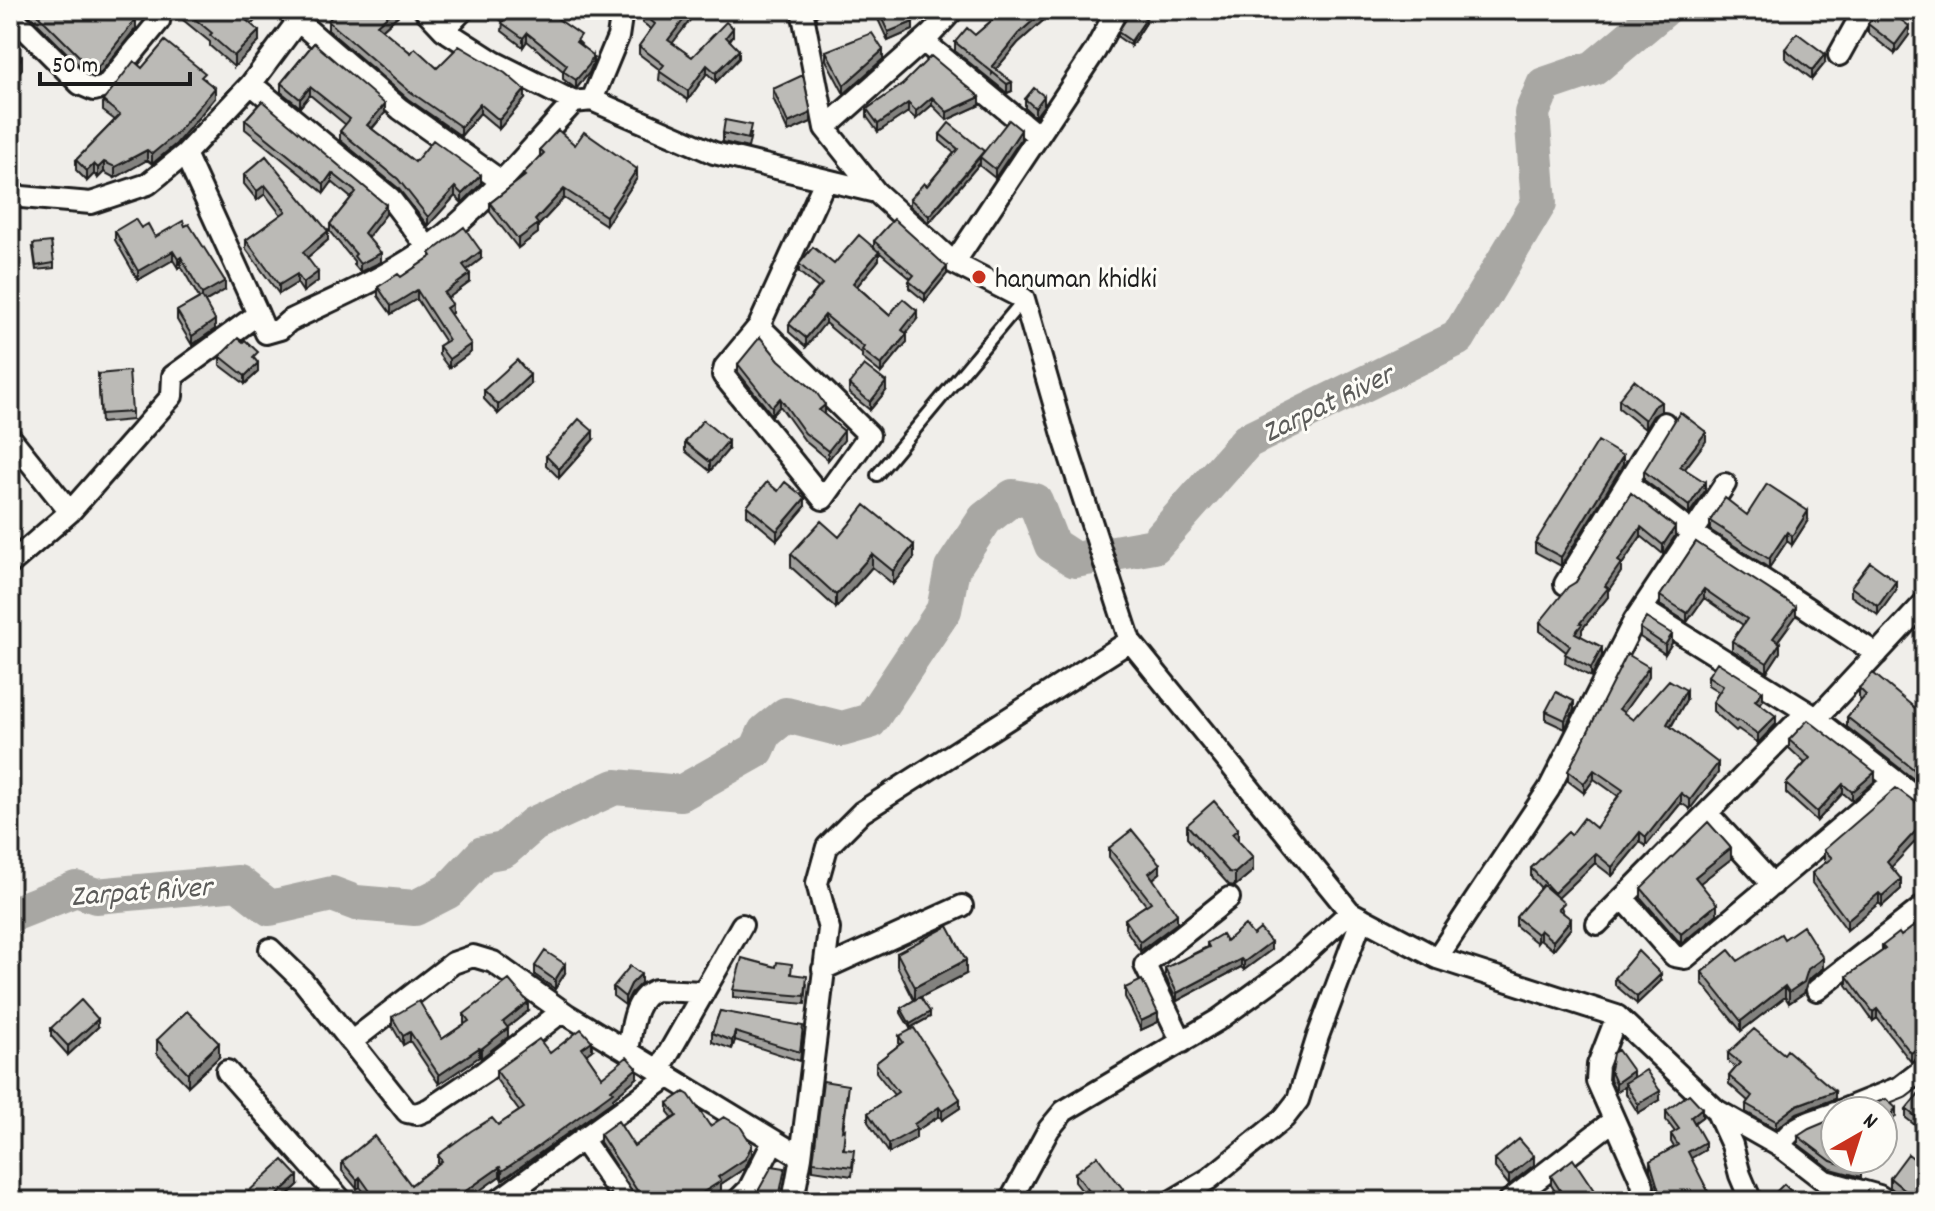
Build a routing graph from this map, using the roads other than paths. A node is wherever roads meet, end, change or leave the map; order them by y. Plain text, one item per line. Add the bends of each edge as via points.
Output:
1 (153, 10) edge
2 (425, 10) edge
3 (463, 10) edge
4 (622, 10) edge
5 (802, 10) edge
6 (953, 10) edge
7 (1117, 10) edge
8 (1864, 10) edge
9 (10, 14) edge
10 (302, 16) edge
11 (444, 30) junction
12 (923, 41) junction
13 (1839, 55) dead end
14 (251, 84) junction
15 (583, 101) junction
16 (825, 128) junction
17 (1038, 136) junction
18 (185, 154) junction
19 (501, 181) junction
20 (825, 181) junction
21 (876, 192) junction
22 (10, 196) edge
23 (428, 248) junction
24 (954, 263) junction
25 (1024, 299) junction
26 (258, 314) junction
27 (759, 326) junction
28 (1664, 423) dead end
29 (10, 437) edge
30 (877, 475) dead end
31 (1627, 483) junction
32 (1725, 484) dead end
33 (70, 512) junction
34 (1692, 533) junction
35 (10, 564) edge
36 (1565, 584) dead end
37 (1925, 602) edge
38 (1642, 609) junction
39 (1130, 641) junction
40 (1877, 654) junction
41 (1812, 716) junction
42 (1895, 781) junction
43 (1925, 804) edge
44 (1707, 813) junction
45 (1773, 885) junction
46 (1229, 898) dead end
47 (1623, 898) junction
48 (1925, 905) edge
49 (962, 906) dead end
50 (1356, 915) junction
51 (1597, 924) dead end
52 (742, 925) dead end
53 (270, 949) dead end
54 (1437, 958) junction
55 (823, 969) junction
56 (1817, 990) dead end
57 (704, 992) junction
58 (566, 1014) junction
59 (1617, 1016) junction
60 (351, 1042) junction
61 (1182, 1042) junction
62 (628, 1050) junction
63 (1925, 1068) edge
64 (227, 1071) dead end
65 (664, 1073) junction
66 (1880, 1095) edge
67 (1716, 1110) junction
68 (1819, 1119) edge
69 (1614, 1120) junction
70 (582, 1139) junction
71 (773, 1142) junction
72 (1781, 1147) junction
73 (801, 1157) junction
74 (505, 1199) edge
75 (342, 1201) edge
76 (625, 1201) edge
77 (737, 1201) edge
78 (793, 1201) edge
79 (1010, 1201) edge
80 (1172, 1201) edge
81 (1509, 1201) edge
82 (1637, 1201) edge
83 (1751, 1201) edge
84 (1887, 1201) edge

1 - 9 street via 159,21 105,87 94,90 80,84
2 - 11 street
3 - 11 street
4 - 15 street via 618,37
5 - 16 street
6 - 12 street
7 - 17 street
8 - 13 street
10 - 14 street
10 - 19 street via 400,109
11 - 15 street via 494,62
12 - 16 street
12 - 17 street
14 - 18 street
14 - 23 street via 390,198
15 - 19 street
15 - 20 street via 714,153
16 - 21 street
17 - 24 street
18 - 22 street via 148,184 91,203
18 - 26 street
19 - 23 street
20 - 21 street
20 - 27 street
21 - 24 street
23 - 26 street via 280,329 266,333
24 - 25 street
25 - 30 lane
25 - 39 street
26 - 33 street via 173,376 172,396
27 - 27 street via 869,435 823,499 723,375
28 - 31 street
29 - 33 street
31 - 34 street
31 - 36 street
32 - 34 street
33 - 35 street
34 - 38 street
34 - 40 street
37 - 40 street
38 - 41 street
38 - 54 street via 1549,789
39 - 50 street
39 - 55 street via 862,812 827,847 817,883 829,929
40 - 41 street
41 - 42 street
41 - 44 street
42 - 43 street
42 - 45 street
44 - 45 street
44 - 47 street
45 - 47 street via 1685,958 1674,956
46 - 61 street via 1145,965
47 - 51 street
48 - 56 street
49 - 55 street
50 - 54 street
50 - 61 street
50 - 80 street via 1298,1100 1284,1118 1209,1179
52 - 57 street
53 - 60 street
54 - 59 street
55 - 73 street
57 - 62 street via 649,992 638,1008
57 - 65 street
58 - 60 street via 493,962 473,956 453,963
58 - 60 street via 417,1114 397,1103
58 - 62 street
59 - 67 street
59 - 69 street via 1596,1073
61 - 79 street via 1064,1111
62 - 65 street
63 - 66 street
64 - 75 street
65 - 70 street
65 - 71 street
67 - 72 street
67 - 83 street
68 - 72 street via 1791,1131
69 - 81 street
69 - 82 street via 1643,1185
70 - 74 street
70 - 76 street
71 - 73 street
71 - 77 street
72 - 84 street via 1825,1181
73 - 78 street

